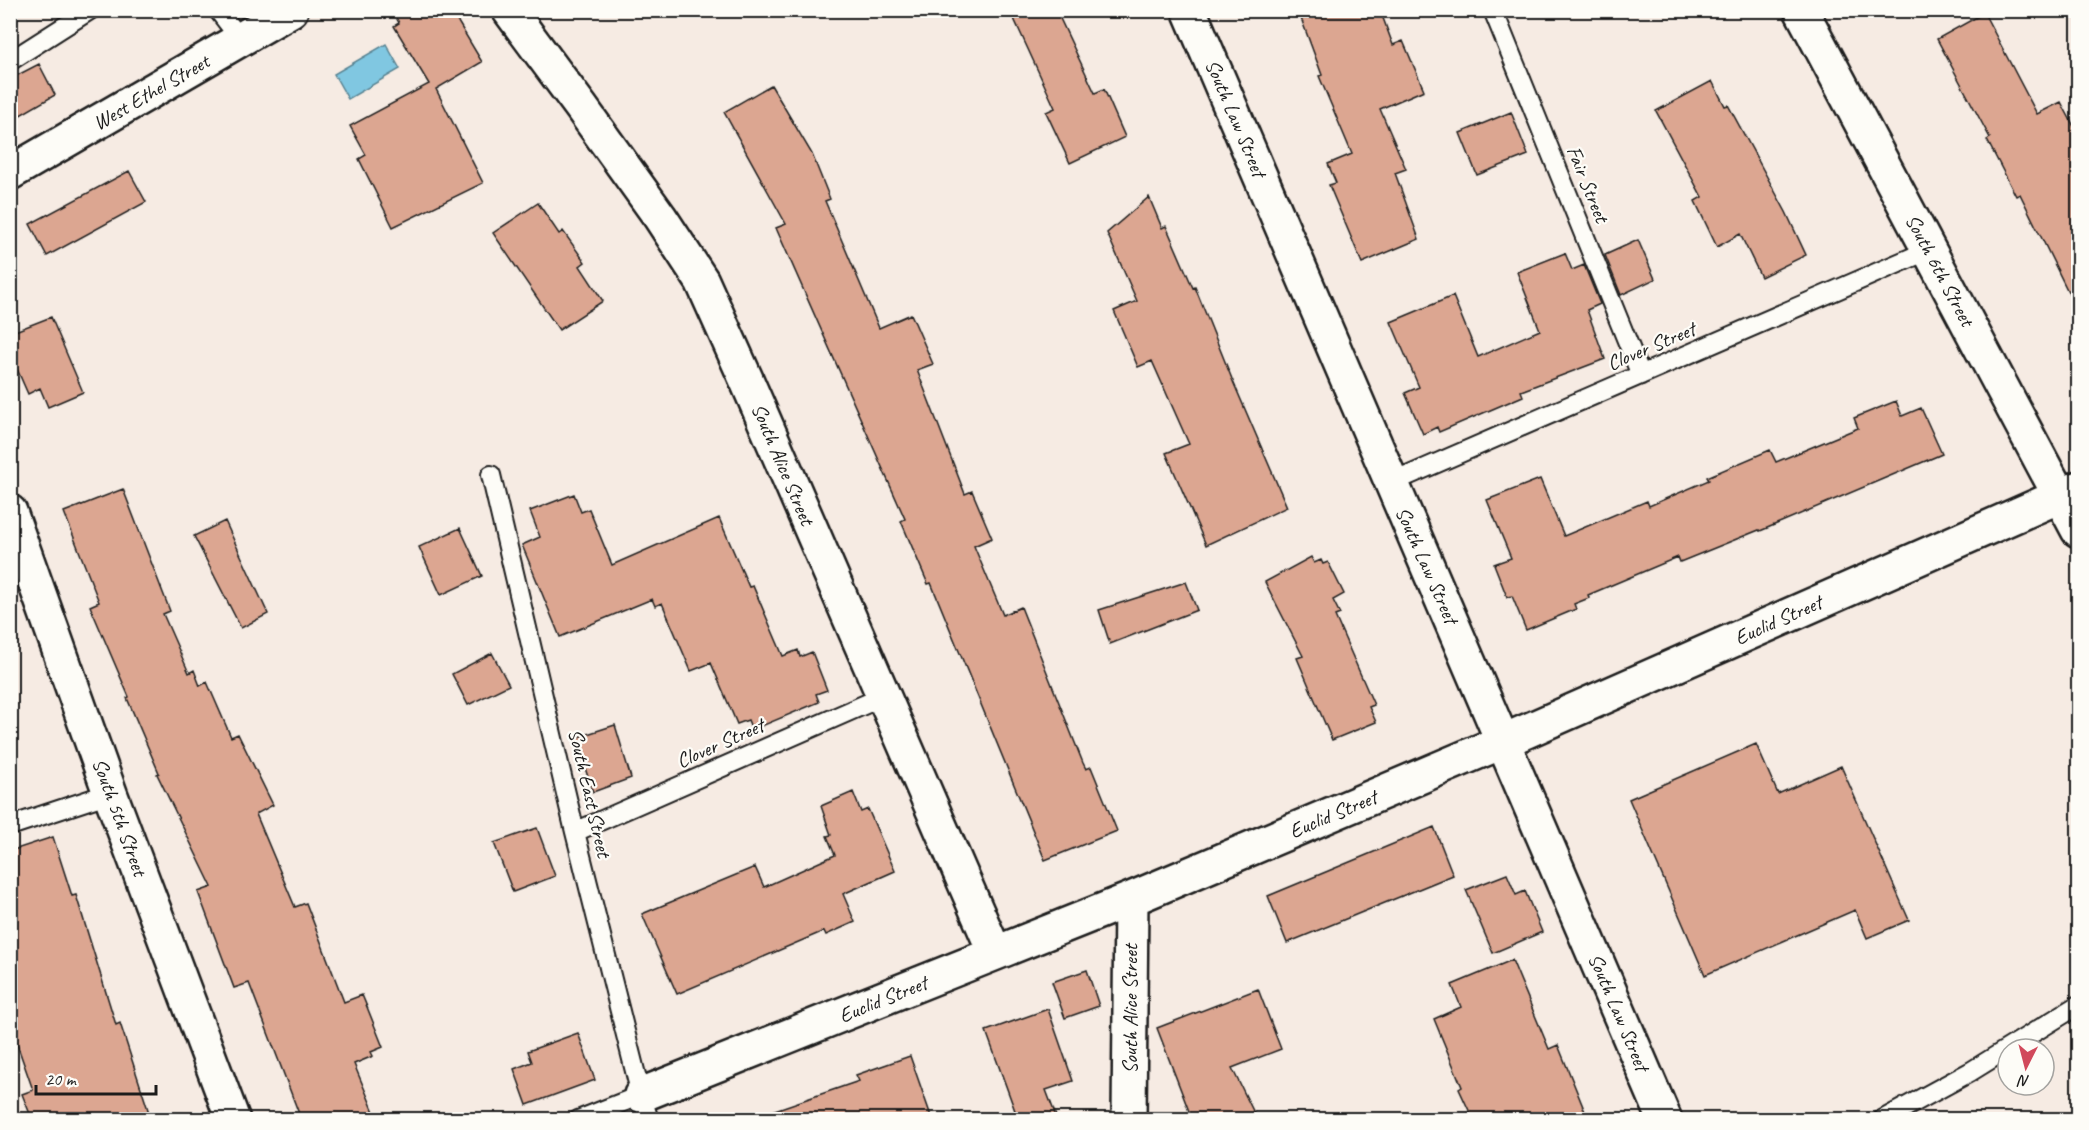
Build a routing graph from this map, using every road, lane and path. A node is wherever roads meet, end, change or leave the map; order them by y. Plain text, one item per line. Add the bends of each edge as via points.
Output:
1 (90, 10) edge
2 (218, 10) edge
3 (291, 10) edge
4 (509, 10) edge
5 (1189, 10) edge
6 (1493, 10) edge
7 (1801, 10) edge
8 (241, 40) junction
9 (10, 61) edge
10 (10, 173) edge
11 (1929, 250) junction
12 (1641, 375) junction
13 (491, 475) dead end
14 (1391, 483) junction
15 (2069, 492) edge
16 (10, 512) edge
17 (2079, 530) edge
18 (884, 696) junction
19 (1504, 741) junction
20 (110, 793) junction
21 (10, 826) edge
22 (575, 832) junction
23 (1131, 899) junction
24 (995, 953) junction
25 (2079, 1005) edge
26 (645, 1107) edge
27 (233, 1119) edge
28 (578, 1119) edge
29 (1129, 1119) edge
30 (1665, 1119) edge
31 (1882, 1119) edge

1 - 9 lane
2 - 8 lane
3 - 8 street, West Ethel Street
4 - 18 street, South Alice Street via 702,281
5 - 14 street, South Law Street
6 - 12 lane, Fair Street
7 - 11 street, South 6th Street
8 - 10 street, West Ethel Street
11 - 12 lane, Clover Street
11 - 15 street, South 6th Street
12 - 14 lane, Clover Street
13 - 22 lane, South East Street
14 - 19 street, South Law Street
15 - 17 street, South 6th Street
15 - 19 street, Euclid Street
16 - 20 street, South 5th Street
18 - 22 lane, Clover Street
18 - 24 street, South Alice Street
19 - 23 street, Euclid Street
19 - 30 street, South Law Street
20 - 21 lane
20 - 27 street, South 5th Street
22 - 26 lane, South East Street
23 - 24 street, Euclid Street
23 - 29 street, South Alice Street
24 - 26 street, Euclid Street
25 - 31 lane via 1970,1072
26 - 28 lane, Euclid Street

